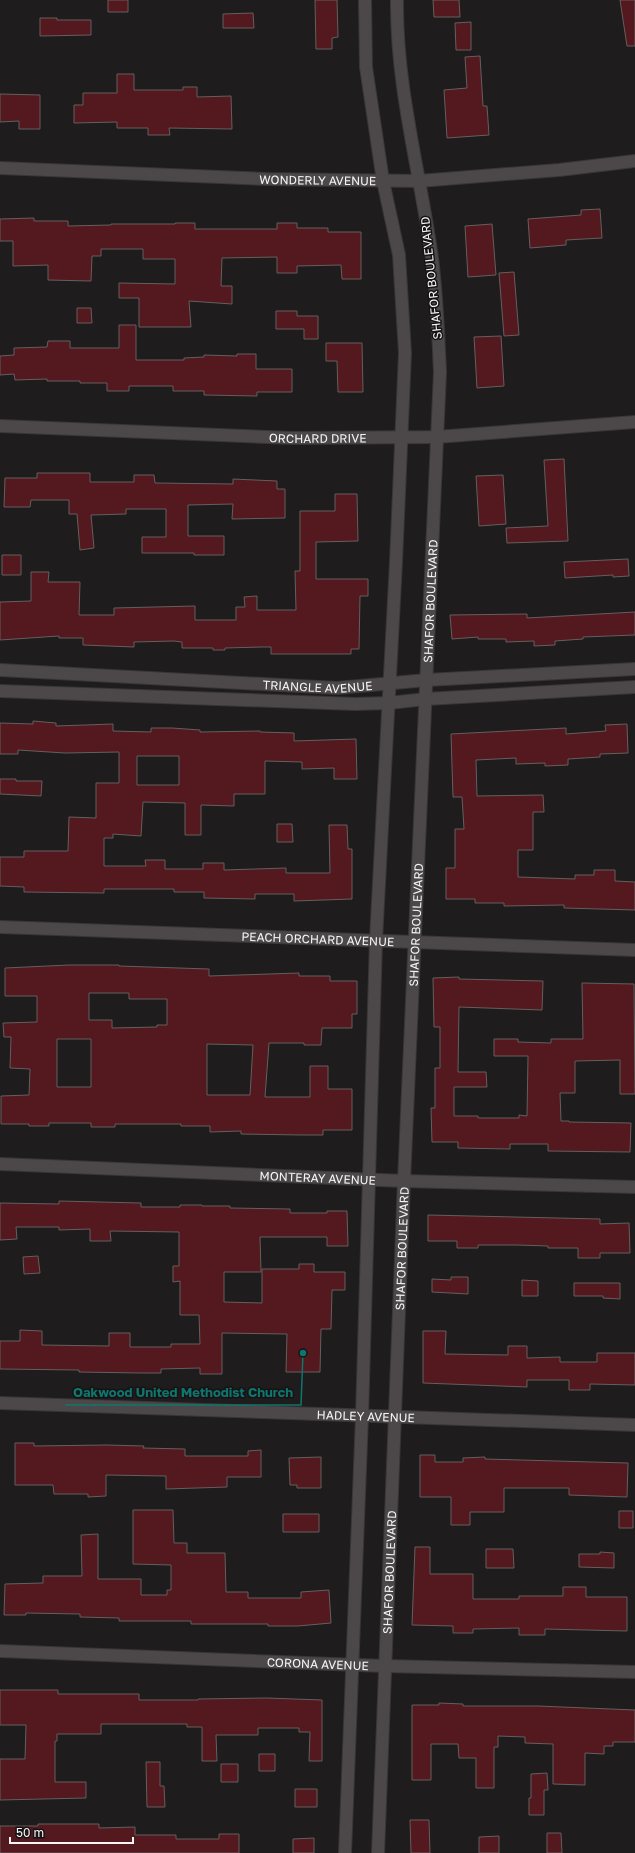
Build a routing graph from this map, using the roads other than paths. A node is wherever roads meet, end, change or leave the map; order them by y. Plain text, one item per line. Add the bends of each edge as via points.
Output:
1 (365, 0) edge
2 (396, 0) edge
3 (635, 161) edge
4 (0, 168) edge
5 (383, 181) junction
6 (419, 182) junction
7 (635, 422) edge
8 (0, 426) edge
9 (402, 437) junction
10 (436, 437) junction
11 (635, 669) edge
12 (0, 670) edge
13 (153, 678) junction
14 (427, 680) junction
15 (390, 684) junction
16 (635, 687) edge
17 (0, 691) edge
18 (152, 697) junction
19 (426, 699) junction
20 (389, 703) junction
21 (0, 927) edge
22 (376, 940) junction
23 (415, 941) junction
24 (635, 950) edge
25 (0, 1164) edge
26 (369, 1179) junction
27 (404, 1181) junction
28 (635, 1187) edge
29 (0, 1403) edge
30 (362, 1416) junction
31 (394, 1417) junction
32 (635, 1425) edge
33 (0, 1651) edge
34 (353, 1664) junction
35 (384, 1666) junction
36 (635, 1672) edge
37 (345, 1853) edge
38 (378, 1853) edge

1 - 5 street via 366,67
2 - 6 street, SHAFOR BOULEVARD via 401,80
3 - 6 street, WONDERLY AVENUE
4 - 5 street, WONDERLY AVENUE
5 - 6 street, WONDERLY AVENUE
5 - 9 street via 399,255 403,300 405,353
6 - 10 street, SHAFOR BOULEVARD via 437,305 440,372
7 - 10 street, ORCHARD DRIVE
8 - 9 street, ORCHARD DRIVE via 292,438
9 - 10 street, ORCHARD DRIVE
9 - 15 street
10 - 14 street, SHAFOR BOULEVARD
11 - 14 street, TRIANGLE AVENUE
12 - 13 street, TRIANGLE AVENUE
13 - 15 street, TRIANGLE AVENUE via 337,688
13 - 18 street
14 - 15 street, TRIANGLE AVENUE
14 - 19 street, SHAFOR BOULEVARD
15 - 20 street
16 - 19 street, TRIANGLE AVENUE
17 - 18 street, TRIANGLE AVENUE
18 - 20 street, TRIANGLE AVENUE
19 - 20 street, TRIANGLE AVENUE
19 - 23 street, SHAFOR BOULEVARD
20 - 22 street
21 - 22 street, PEACH ORCHARD AVENUE
22 - 23 street, PEACH ORCHARD AVENUE
22 - 26 street
23 - 24 street, PEACH ORCHARD AVENUE
23 - 27 street, SHAFOR BOULEVARD
25 - 26 street, MONTERAY AVENUE
26 - 27 street, MONTERAY AVENUE
26 - 30 street
27 - 28 street, MONTERAY AVENUE
27 - 31 street, SHAFOR BOULEVARD
29 - 30 street, HADLEY AVENUE
30 - 31 street, HADLEY AVENUE
30 - 34 street
31 - 32 street, HADLEY AVENUE
31 - 35 street, SHAFOR BOULEVARD
33 - 34 street, CORONA AVENUE
34 - 35 street, CORONA AVENUE
34 - 37 street
35 - 36 street, CORONA AVENUE
35 - 38 street, SHAFOR BOULEVARD

